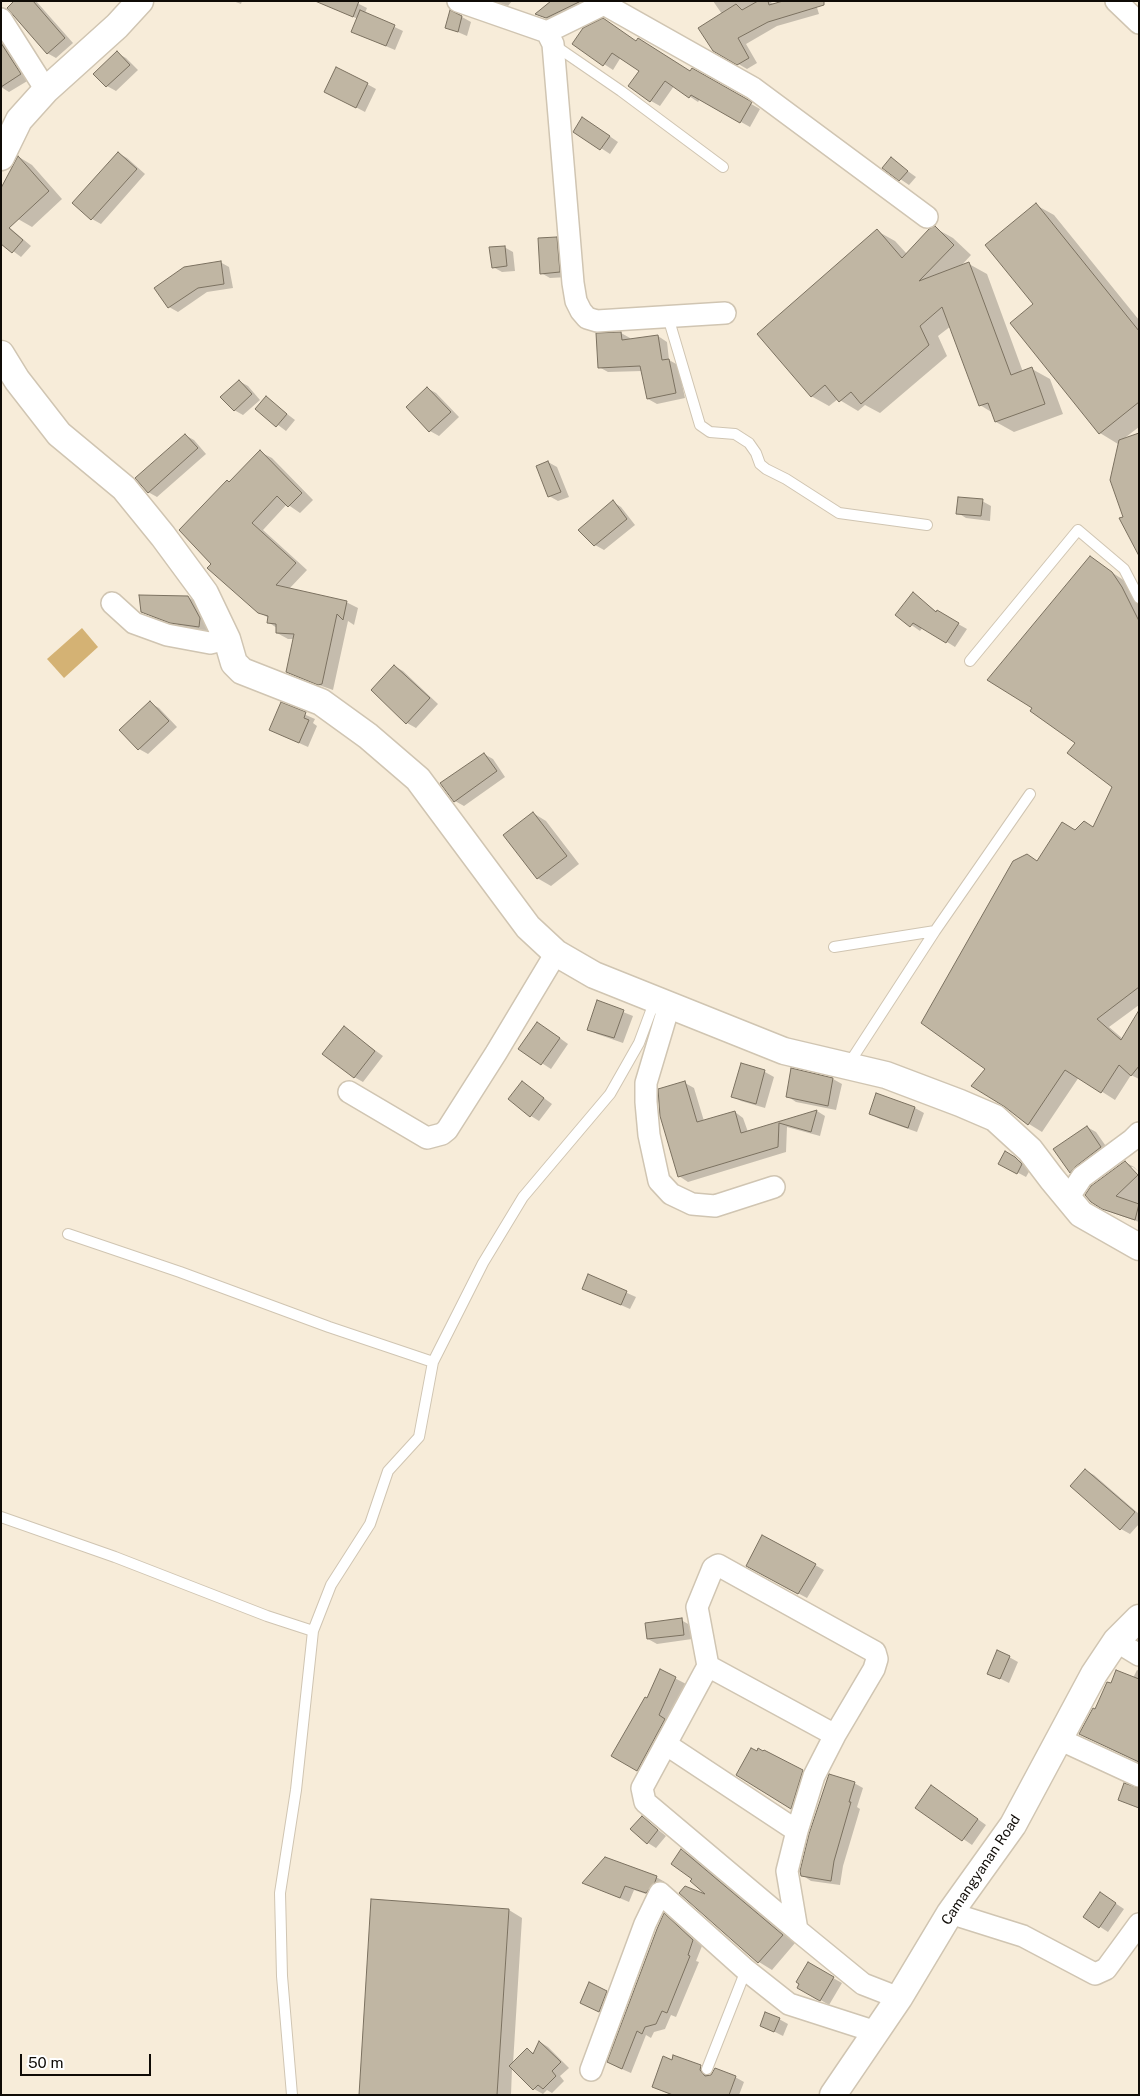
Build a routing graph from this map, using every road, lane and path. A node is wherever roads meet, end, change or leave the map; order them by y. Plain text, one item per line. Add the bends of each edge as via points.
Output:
1 (140, 1) edge
2 (458, 1) edge
3 (1116, 1) edge
4 (606, 2) edge
5 (1, 19) edge
6 (1139, 23) edge
7 (550, 38) junction
8 (46, 90) junction
9 (1, 157) edge
10 (723, 167) dead end
11 (927, 217) dead end
12 (725, 313) dead end
13 (668, 317) junction
14 (1, 354) edge
15 (927, 525) dead end
16 (1139, 598) edge
17 (112, 603) dead end
18 (227, 639) junction
19 (970, 661) dead end
20 (1030, 794) dead end
21 (935, 931) junction
22 (834, 947) dead end
23 (556, 952) junction
24 (662, 1003) junction
25 (847, 1066) junction
26 (349, 1092) dead end
27 (1139, 1133) edge
28 (774, 1187) dead end
29 (1068, 1198) junction
30 (68, 1234) dead end
31 (1139, 1247) edge
32 (433, 1362) junction
33 (1, 1517) edge
34 (1139, 1618) edge
35 (313, 1631) junction
36 (1116, 1641) junction
37 (1139, 1655) edge
38 (708, 1666) junction
39 (835, 1735) junction
40 (1059, 1739) junction
41 (667, 1745) junction
42 (1139, 1776) edge
43 (797, 1831) junction
44 (950, 1913) junction
45 (1139, 1924) edge
46 (796, 1930) junction
47 (746, 1970) junction
48 (898, 1998) junction
49 (876, 2032) junction
50 (707, 2069) dead end
51 (591, 2070) dead end
52 (292, 2095) edge
53 (833, 2095) edge

1 - 8 street
2 - 7 street
3 - 6 street
4 - 7 street
4 - 11 street via 753,88
5 - 8 street
7 - 10 lane
7 - 13 street via 576,301 587,318 597,321
8 - 9 street via 19,120
12 - 13 street
13 - 15 lane via 700,425 710,432 735,434 748,443 766,469 839,513
14 - 18 street via 59,434 124,488 163,536 205,594
16 - 19 lane via 1124,569 1078,530
17 - 18 street via 134,623 167,636 210,643
18 - 23 street via 234,663 242,671 321,702 368,736 418,779 528,927
20 - 21 lane
21 - 22 lane
21 - 25 lane
23 - 24 street via 594,975
23 - 26 street via 496,1053 442,1134 427,1138
24 - 25 street via 784,1051
24 - 28 street via 646,1083 649,1135 659,1181 671,1194 692,1204 715,1206
24 - 32 lane via 610,1094 523,1198 483,1263
25 - 29 street via 886,1075 995,1118 1030,1150
27 - 29 street via 1082,1177
29 - 31 street via 1081,1214
30 - 32 lane
32 - 35 lane via 419,1437 388,1471 370,1524 331,1585
33 - 35 lane
34 - 36 street, Camangyanan Road
35 - 52 lane via 296,1790 280,1893 282,1976
36 - 37 street
36 - 40 street, Camangyanan Road
38 - 39 street
38 - 39 street via 697,1607 712,1568 718,1565 876,1652 874,1669
38 - 41 street
39 - 43 street via 814,1776
40 - 42 street
40 - 44 street, Camangyanan Road via 1013,1825
41 - 43 street
41 - 46 street via 642,1788 645,1802
43 - 46 street via 787,1871
44 - 45 street via 1023,1936 1095,1974 1106,1970
44 - 48 street, Camangyanan Road
46 - 48 street via 862,1984
47 - 49 street via 789,2004
47 - 50 lane
47 - 51 street via 660,1893 645,1924
48 - 49 street, Camangyanan Road
49 - 53 street, Camangyanan Road

